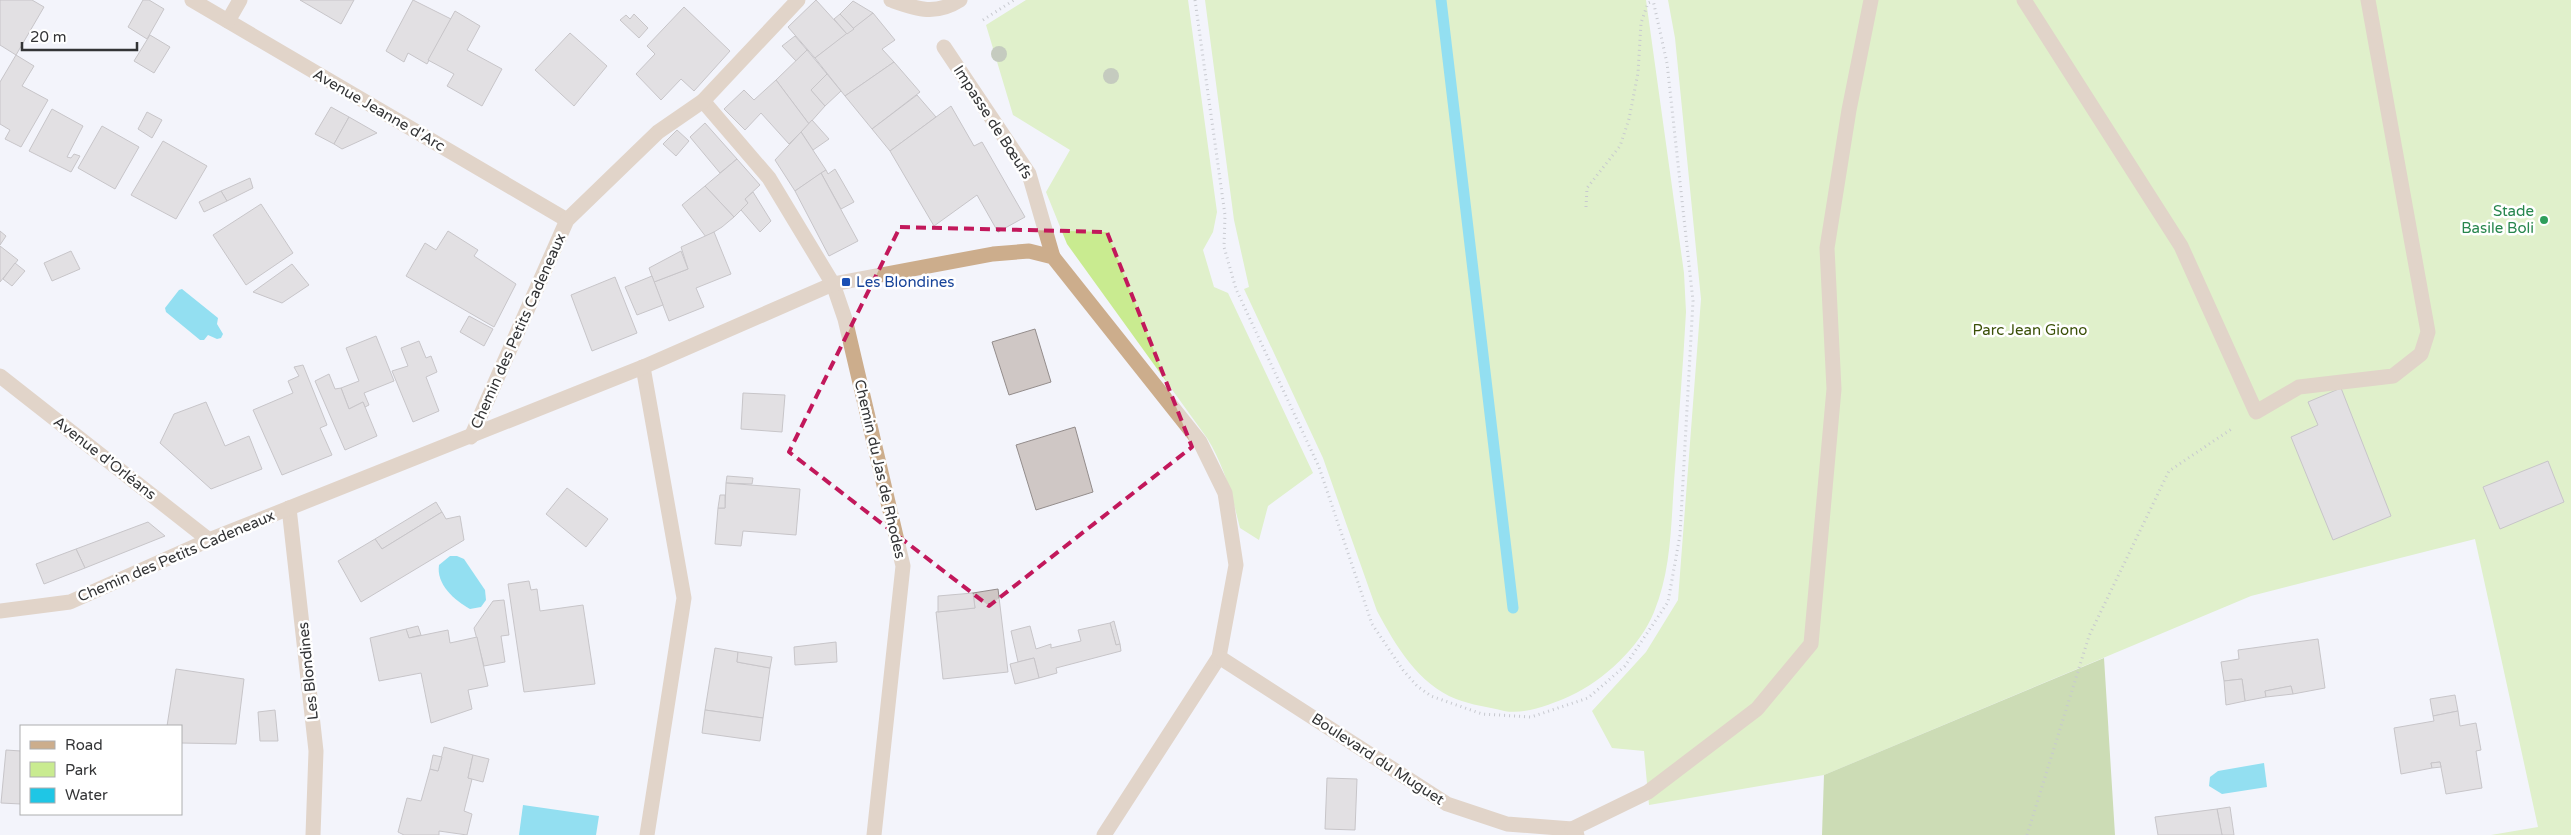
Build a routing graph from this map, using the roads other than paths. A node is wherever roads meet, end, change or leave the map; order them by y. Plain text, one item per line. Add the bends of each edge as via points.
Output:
1 (192, 0) edge
2 (240, 0) edge
3 (798, 0) edge
4 (891, 0) edge
5 (960, 0) edge
6 (1871, 0) edge
7 (2024, 0) edge
8 (2368, 0) edge
9 (228, 21) junction
10 (944, 47) dead end
11 (703, 101) junction
12 (567, 220) junction
13 (1053, 257) junction
14 (834, 284) junction
15 (643, 367) junction
16 (0, 376) edge
17 (471, 437) junction
18 (289, 508) junction
19 (210, 540) junction
20 (0, 611) edge
21 (1219, 657) junction
22 (1575, 832) edge
23 (314, 835) edge
24 (647, 835) edge
25 (874, 835) edge
26 (1104, 835) edge

1 - 9 street, Avenue Jeanne d'Arc
2 - 9 street
3 - 11 street, Chemin des Petits Cadeneaux
4 - 5 street via 920,11 949,7
6 - 22 street via 1827,248 1834,389 1811,644 1757,710 1648,792
7 - 8 street via 2181,246 2256,412 2299,388 2392,376 2422,354 2428,332
9 - 12 street, Avenue Jeanne d'Arc
10 - 13 street, Impasse de Bœufs via 1029,174
11 - 12 street, Chemin des Petits Cadeneaux via 658,132
11 - 14 street, Chemin du Jas de Rhodes via 769,178
12 - 17 street, Chemin des Petits Cadeneaux
13 - 14 street via 1029,251 993,254
13 - 21 street via 1200,442 1225,494 1236,565
14 - 15 street
14 - 25 street, Chemin du Jas de Rhodes via 903,566
15 - 17 street
15 - 24 street via 684,598
16 - 19 street, Avenue d'Orléans
17 - 18 street, Chemin des Petits Cadeneaux
18 - 19 street, Chemin des Petits Cadeneaux
18 - 23 street, Les Blondines via 316,752
19 - 20 street, Chemin des Petits Cadeneaux via 70,602
21 - 22 street, Boulevard du Muguet via 1447,804 1507,824
21 - 26 street

